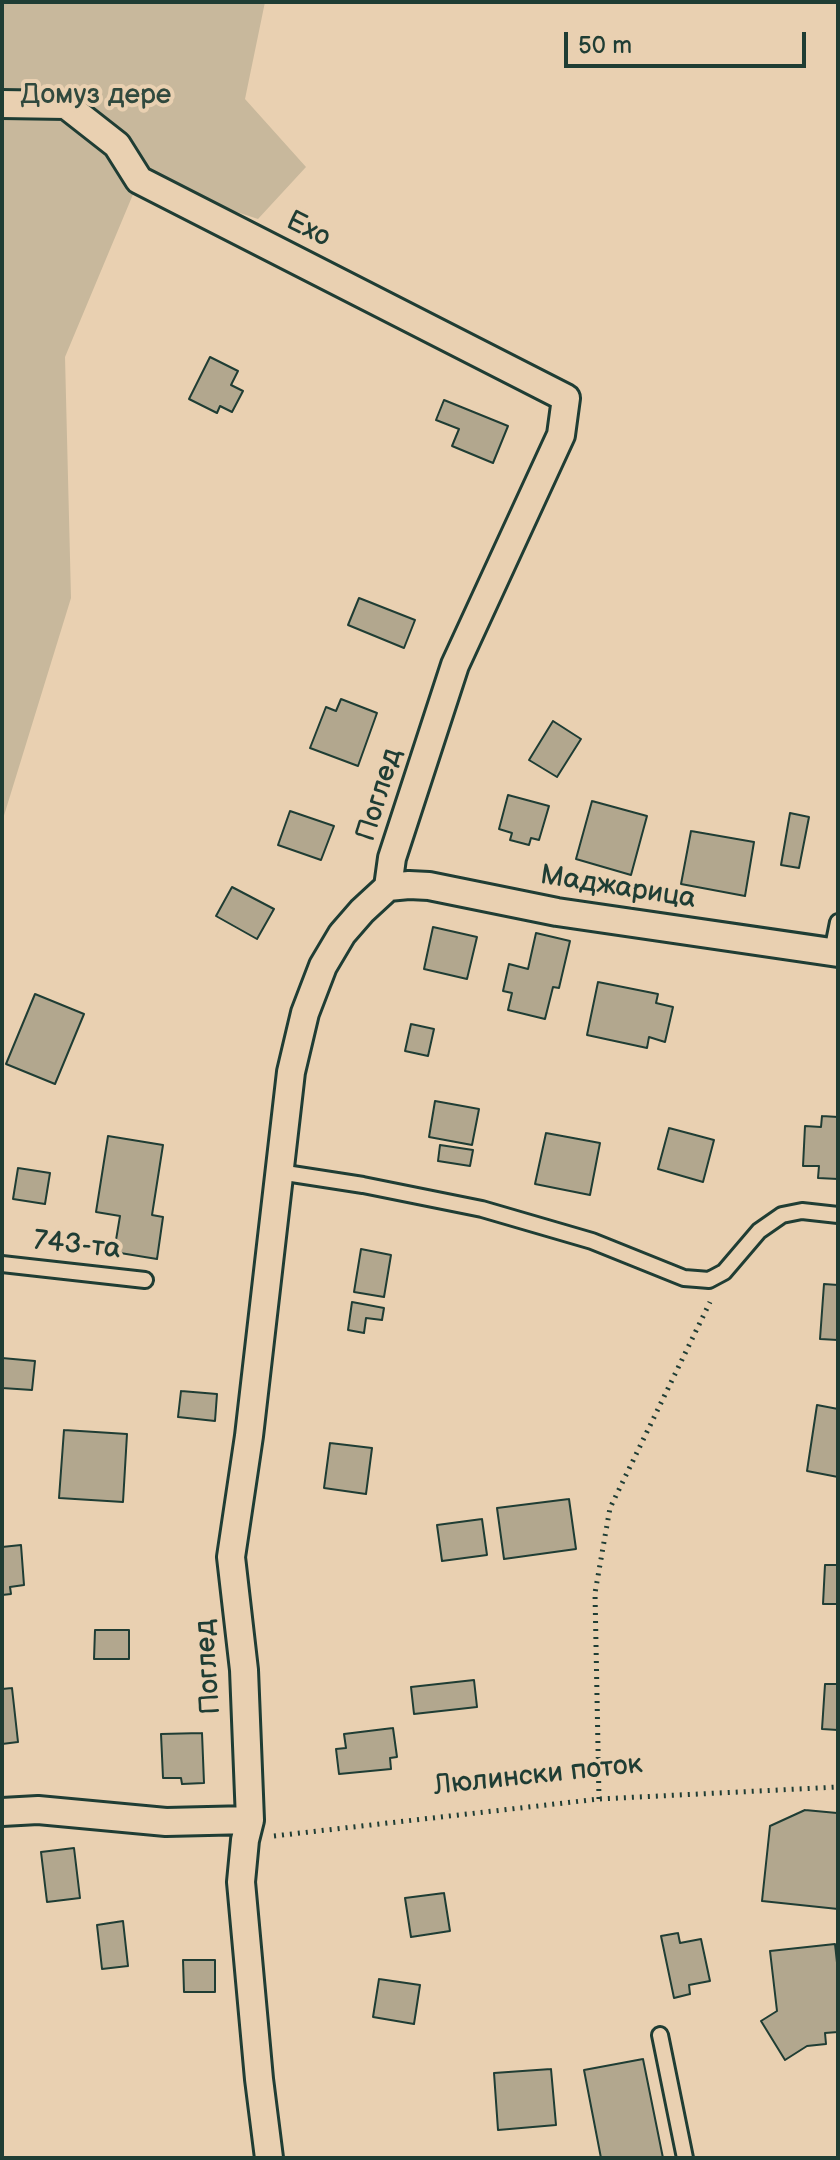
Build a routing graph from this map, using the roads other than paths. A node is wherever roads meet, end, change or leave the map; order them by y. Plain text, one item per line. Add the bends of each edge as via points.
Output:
1 (2, 104) edge
2 (561, 435) joint
3 (388, 887) junction
4 (838, 922) edge
5 (835, 952) edge
6 (279, 1172) junction
7 (838, 1215) edge
8 (2, 1264) edge
9 (145, 1280) dead end
10 (2, 1812) edge
11 (247, 1830) junction
12 (660, 2035) dead end
13 (269, 2158) edge
14 (685, 2158) edge

1 - 2 street, Ехо via 66,105 117,145 139,180 566,398
2 - 3 street, Поглед via 455,665 392,858
3 - 5 street, Маджарица via 429,886 557,912
3 - 6 street, Поглед via 342,934 305,1013 291,1072
4 - 5 lane
6 - 7 lane via 482,1209 592,1241 684,1278 709,1280 724,1272 759,1231 782,1215
6 - 11 street, Поглед via 231,1557 244,1670
8 - 9 lane, 743-та
10 - 11 street via 38,1810
11 - 13 street, Поглед via 241,1882
12 - 14 lane

